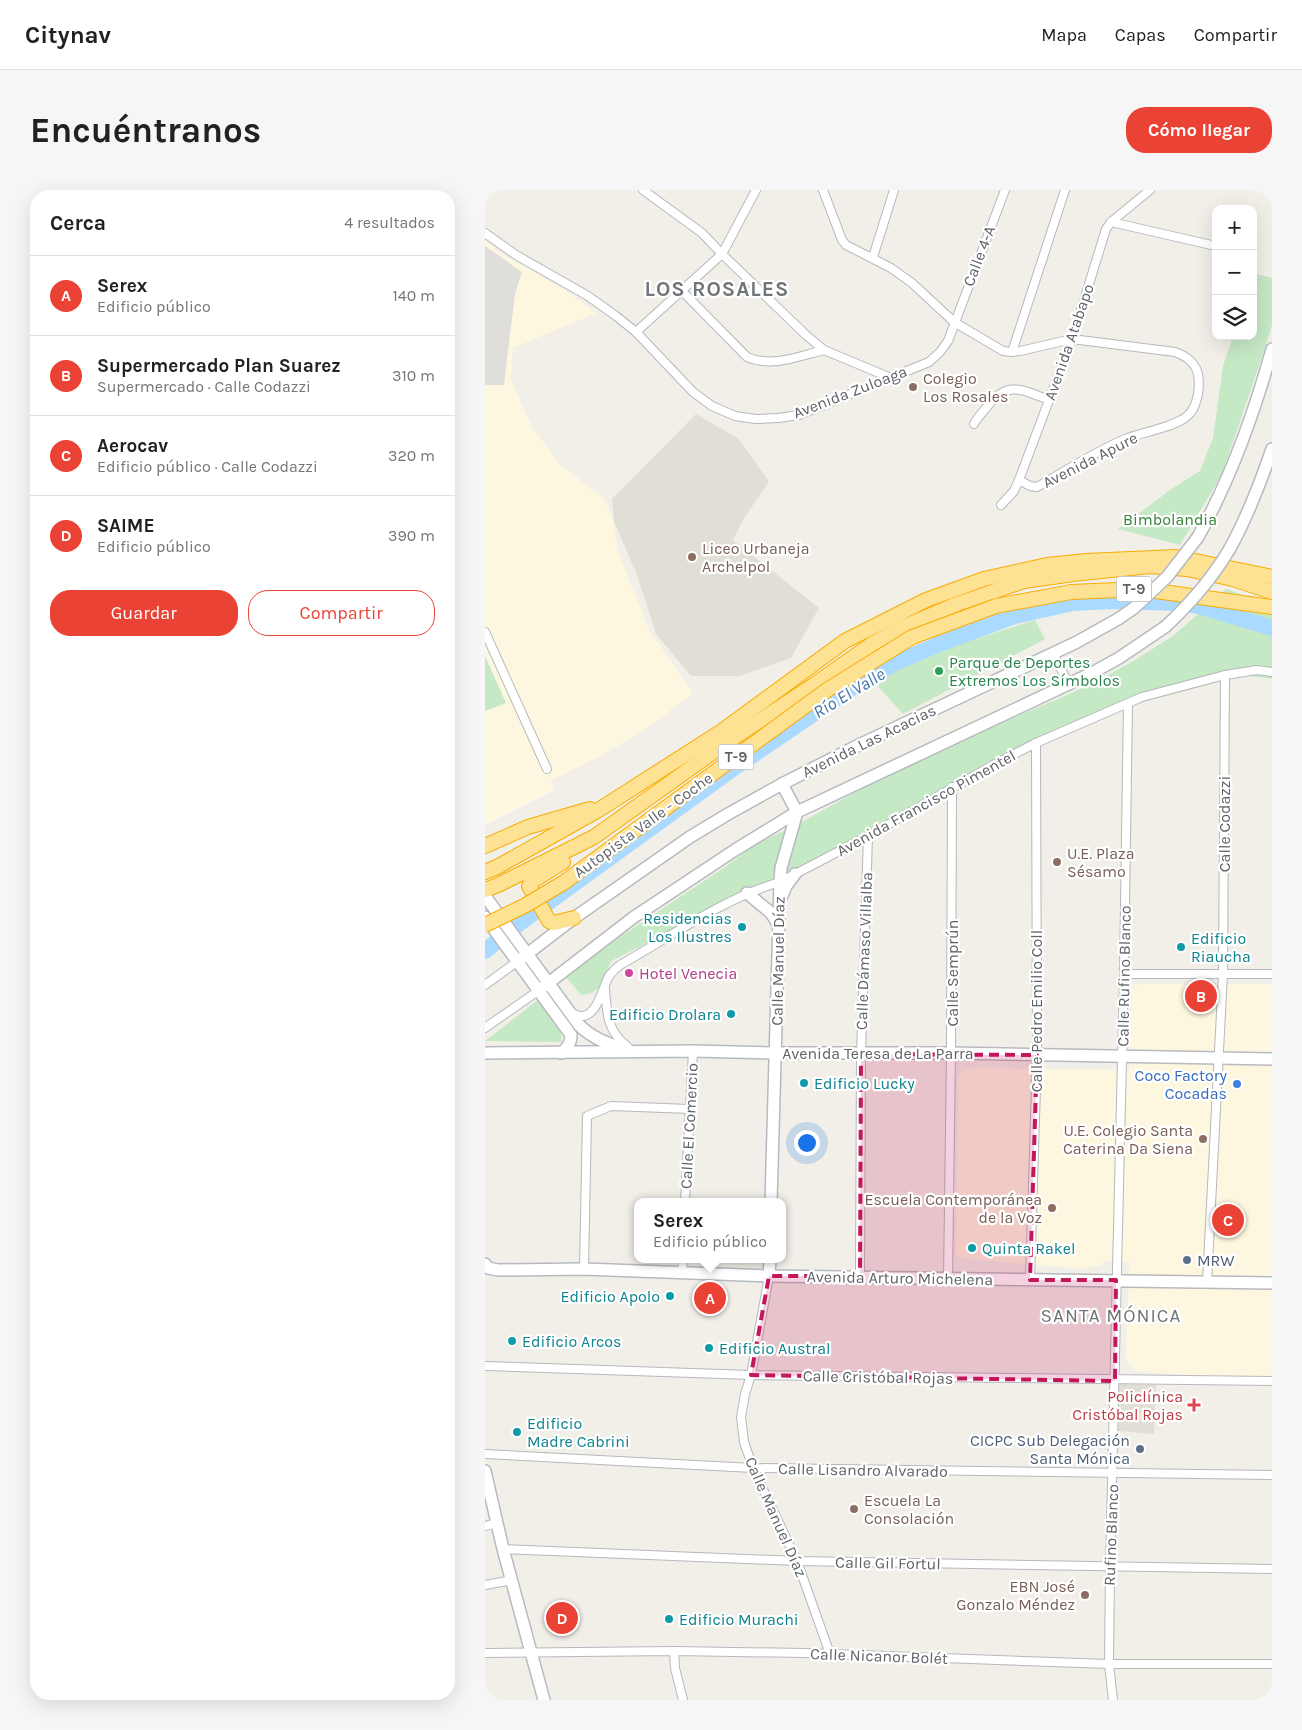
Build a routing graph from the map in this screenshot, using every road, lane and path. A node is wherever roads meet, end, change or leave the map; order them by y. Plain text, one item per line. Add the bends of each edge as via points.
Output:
1 (643, 190) edge
2 (756, 190) edge
3 (823, 190) edge
4 (894, 190) edge
5 (1005, 190) edge
6 (1065, 190) edge
7 (1150, 190) edge
8 (1111, 222) junction
9 (485, 233) edge
10 (1212, 245) edge
11 (723, 254) junction
12 (873, 258) junction
13 (682, 291) junction
14 (954, 322) junction
15 (636, 332) junction
16 (1072, 339) junction
17 (1272, 349) edge
18 (824, 350) junction
19 (1012, 352) junction
20 (891, 378) junction
21 (1049, 400) junction
22 (974, 424) dead end
23 (1272, 449) edge
24 (1019, 480) junction
25 (1001, 505) dead end
26 (1272, 577) edge
27 (1272, 592) edge
28 (1272, 607) edge
29 (485, 632) edge
30 (1053, 653) junction
31 (1272, 672) edge
32 (1225, 675) junction
33 (1069, 685) junction
34 (1128, 702) junction
35 (1036, 743) junction
36 (547, 769) dead end
37 (782, 784) junction
38 (952, 788) junction
39 (608, 804) junction
40 (797, 812) junction
41 (868, 836) junction
42 (594, 838) junction
43 (485, 846) edge
44 (783, 860) junction
45 (485, 872) edge
46 (798, 872) junction
47 (779, 882) junction
48 (485, 890) edge
49 (747, 893) junction
50 (485, 896) edge
51 (779, 905) junction
52 (485, 917) edge
53 (574, 918) junction
54 (778, 924) junction
55 (485, 925) edge
56 (510, 941) junction
57 (527, 953) junction
58 (517, 961) junction
59 (1124, 974) junction
60 (1223, 974) junction
61 (1272, 974) edge
62 (548, 983) junction
63 (485, 985) edge
64 (605, 987) junction
65 (538, 990) junction
66 (569, 1012) junction
67 (485, 1028) edge
68 (635, 1051) junction
69 (693, 1051) junction
70 (485, 1053) edge
71 (561, 1053) junction
72 (776, 1053) junction
73 (951, 1053) junction
74 (861, 1054) junction
75 (1037, 1055) junction
76 (1123, 1057) junction
77 (1218, 1058) junction
78 (1272, 1059) edge
79 (690, 1109) junction
80 (685, 1198) edge
81 (771, 1198) edge
82 (683, 1263) edge
83 (770, 1263) edge
84 (485, 1264) edge
85 (585, 1269) junction
86 (497, 1270) junction
87 (682, 1273) junction
88 (769, 1276) junction
89 (860, 1276) junction
90 (485, 1278) edge
91 (948, 1279) junction
92 (1030, 1280) junction
93 (1117, 1280) junction
94 (1207, 1282) junction
95 (1272, 1283) edge
96 (485, 1366) edge
97 (751, 1375) junction
98 (1115, 1381) junction
99 (1272, 1381) edge
100 (485, 1454) edge
101 (753, 1468) junction
102 (485, 1471) edge
103 (1113, 1472) junction
104 (1272, 1475) edge
105 (497, 1523) junction
106 (485, 1526) edge
107 (503, 1549) junction
108 (797, 1561) junction
109 (1109, 1568) junction
110 (1272, 1569) edge
111 (512, 1580) junction
112 (485, 1585) edge
113 (674, 1652) junction
114 (485, 1653) edge
115 (532, 1653) junction
116 (831, 1654) junction
117 (1109, 1664) junction
118 (1272, 1664) edge
119 (544, 1700) edge
120 (683, 1700) edge
121 (1113, 1700) edge

1 - 11 street via 702,232
2 - 11 street
3 - 12 street via 842,240
4 - 12 street
5 - 14 street, Calle 4-A
6 - 19 street
7 - 8 street, Avenida Atabapo
8 - 10 street
8 - 16 street, Avenida Atabapo via 1106,229
9 - 15 street, Avenida Zuloaga via 516,255 589,296
11 - 13 street
11 - 18 street
12 - 14 street via 912,282
13 - 15 street
13 - 18 street via 747,357 767,363
14 - 19 street via 1003,351
14 - 20 street, Avenida Zuloaga via 941,352 929,362
15 - 20 street, Avenida Zuloaga via 693,392 712,406 735,416 763,419 799,415
16 - 19 street, Avenida Apure
16 - 21 street, Avenida Atabapo
16 - 24 street, Avenida Apure via 1183,355 1192,362 1200,378 1195,407 1184,419 1124,440 1037,487
17 - 30 main road, Avenida Las Acacias, bridge via 1237,454 1198,537 1167,577 1134,608
18 - 20 street
21 - 22 street via 1025,391 1007,389 995,397
21 - 24 street, Avenida Atabapo
23 - 33 main road, Avenida Las Acacias, bridge via 1256,494 1229,550 1193,600 1165,627 1119,658
24 - 25 street, Avenida Atabapo
26 - 39 highway, Autopista Valle - Coche / T-9 via 1175,557 1047,565 984,579 925,600 845,641 722,731
27 - 42 highway via 1187,569 1150,566 1024,581 957,604 873,644 723,745
28 - 55 highway, Autopista Valle - Coche / T-9, bridge via 1141,589 1071,592 996,606 912,637 827,690 563,884
29 - 36 street
30 - 33 street
30 - 37 main road, Avenida Las Acacias
31 - 32 street, Avenida Francisco Pimentel via 1257,670
32 - 34 street, Avenida Francisco Pimentel
32 - 60 street, Calle Codazzi
33 - 40 main road, Avenida Las Acacias
34 - 35 street, Avenida Francisco Pimentel
34 - 59 street, Calle Rufino Blanco
35 - 38 street, Avenida Francisco Pimentel
35 - 75 street, Calle Pedro Emilio Coll
37 - 40 main road
37 - 53 main road, Avenida Las Acacias via 690,837
38 - 41 street, Avenida Francisco Pimentel
38 - 73 street, Calle Semprún
39 - 43 highway via 538,824
39 - 45 highway, Autopista Valle - Coche / T-9
40 - 44 main road, Calle Manuel Díaz
40 - 62 main road, Avenida Las Acacias via 634,917
41 - 46 street, Avenida Francisco Pimentel
41 - 74 street, Calle Dámaso Villalba
42 - 48 highway
42 - 53 highway via 529,884 549,921 555,923
44 - 46 main road
44 - 47 main road, Calle Manuel Díaz
46 - 47 street, Avenida Francisco Pimentel
46 - 51 main road via 786,886
47 - 49 street, Avenida Francisco Pimentel
47 - 51 main road, Calle Manuel Díaz
49 - 54 main road via 771,913
49 - 64 street, Avenida Francisco Pimentel via 619,964
50 - 56 main road
51 - 54 main road, Calle Manuel Díaz
52 - 56 main road
53 - 57 main road, Avenida Las Acacias
54 - 72 main road, Calle Manuel Díaz
56 - 57 main road
56 - 58 main road
57 - 58 main road, Avenida Las Acacias
57 - 62 main road
58 - 63 street
58 - 65 main road
59 - 60 street
59 - 76 street, Calle Rufino Blanco
60 - 61 street
60 - 77 street, Calle Codazzi
62 - 65 main road, Avenida Las Acacias
62 - 66 main road
64 - 66 street, Avenida Francisco Pimentel via 587,1015
64 - 68 street via 607,1016 613,1033
65 - 67 street
65 - 71 main road via 571,1035 569,1046
66 - 68 main road via 587,1033 614,1046
68 - 69 main road, Avenida Teresa de La Parra
68 - 71 main road, Avenida Teresa de La Parra
69 - 72 main road, Avenida Teresa de La Parra
69 - 79 street, Calle El Comercio
70 - 71 main road, Avenida Teresa de La Parra
72 - 74 main road, Avenida Teresa de La Parra
72 - 81 main road, Calle Manuel Díaz
73 - 74 main road, Avenida Teresa de La Parra
73 - 75 main road, Avenida Teresa de La Parra
73 - 91 street, Calle Semprún
74 - 89 street, Calle Dámaso Villalba
75 - 76 main road, Avenida Teresa de La Parra
75 - 92 street, Calle Pedro Emilio Coll
76 - 77 main road, Avenida Teresa de La Parra
76 - 93 street, Calle Rufino Blanco
77 - 78 main road, Avenida Teresa de La Parra
77 - 94 street
79 - 80 street, Calle El Comercio
79 - 85 street via 611,1106 587,1116
82 - 87 street
83 - 88 main road, Calle Manuel Díaz
84 - 86 main road, Avenida Arturo Michelena
85 - 86 main road, Avenida Arturo Michelena
85 - 87 main road, Avenida Arturo Michelena
86 - 90 main road
87 - 88 main road, Avenida Arturo Michelena
88 - 89 main road, Avenida Arturo Michelena
88 - 97 street, Calle Manuel Díaz
89 - 91 main road, Avenida Arturo Michelena
91 - 92 main road, Avenida Arturo Michelena
92 - 93 main road, Avenida Arturo Michelena
93 - 94 main road, Avenida Arturo Michelena
93 - 98 street, Rufino Blanco
94 - 95 main road, Avenida Arturo Michelena
96 - 97 street, Calle Cristóbal Rojas
97 - 98 street, Calle Cristóbal Rojas
97 - 101 street, Calle Manuel Díaz via 741,1417 744,1442
98 - 99 street, Calle Cristóbal Rojas
98 - 103 street, Rufino Blanco
100 - 101 street, Calle Lisandro Alvarado
101 - 103 street, Calle Lisandro Alvarado
101 - 108 street, Calle Manuel Díaz
102 - 105 main road
103 - 104 street, Calle Lisandro Alvarado
103 - 109 street, Rufino Blanco
105 - 106 street
105 - 107 main road
107 - 108 street, Calle Gil Fortul
107 - 111 main road
108 - 109 street, Calle Gil Fortul
108 - 116 street, Calle Manuel Díaz
109 - 110 street, Calle Gil Fortul
109 - 117 street, Rufino Blanco
111 - 112 street
111 - 115 main road
113 - 115 street, Calle Nicanor Bolét
113 - 116 street, Calle Nicanor Bolét
113 - 120 street
114 - 115 street, Calle Nicanor Bolét
115 - 119 main road
116 - 117 street, Calle Nicanor Bolét
117 - 118 street, Calle Nicanor Bolét
117 - 121 street, Rufino Blanco

